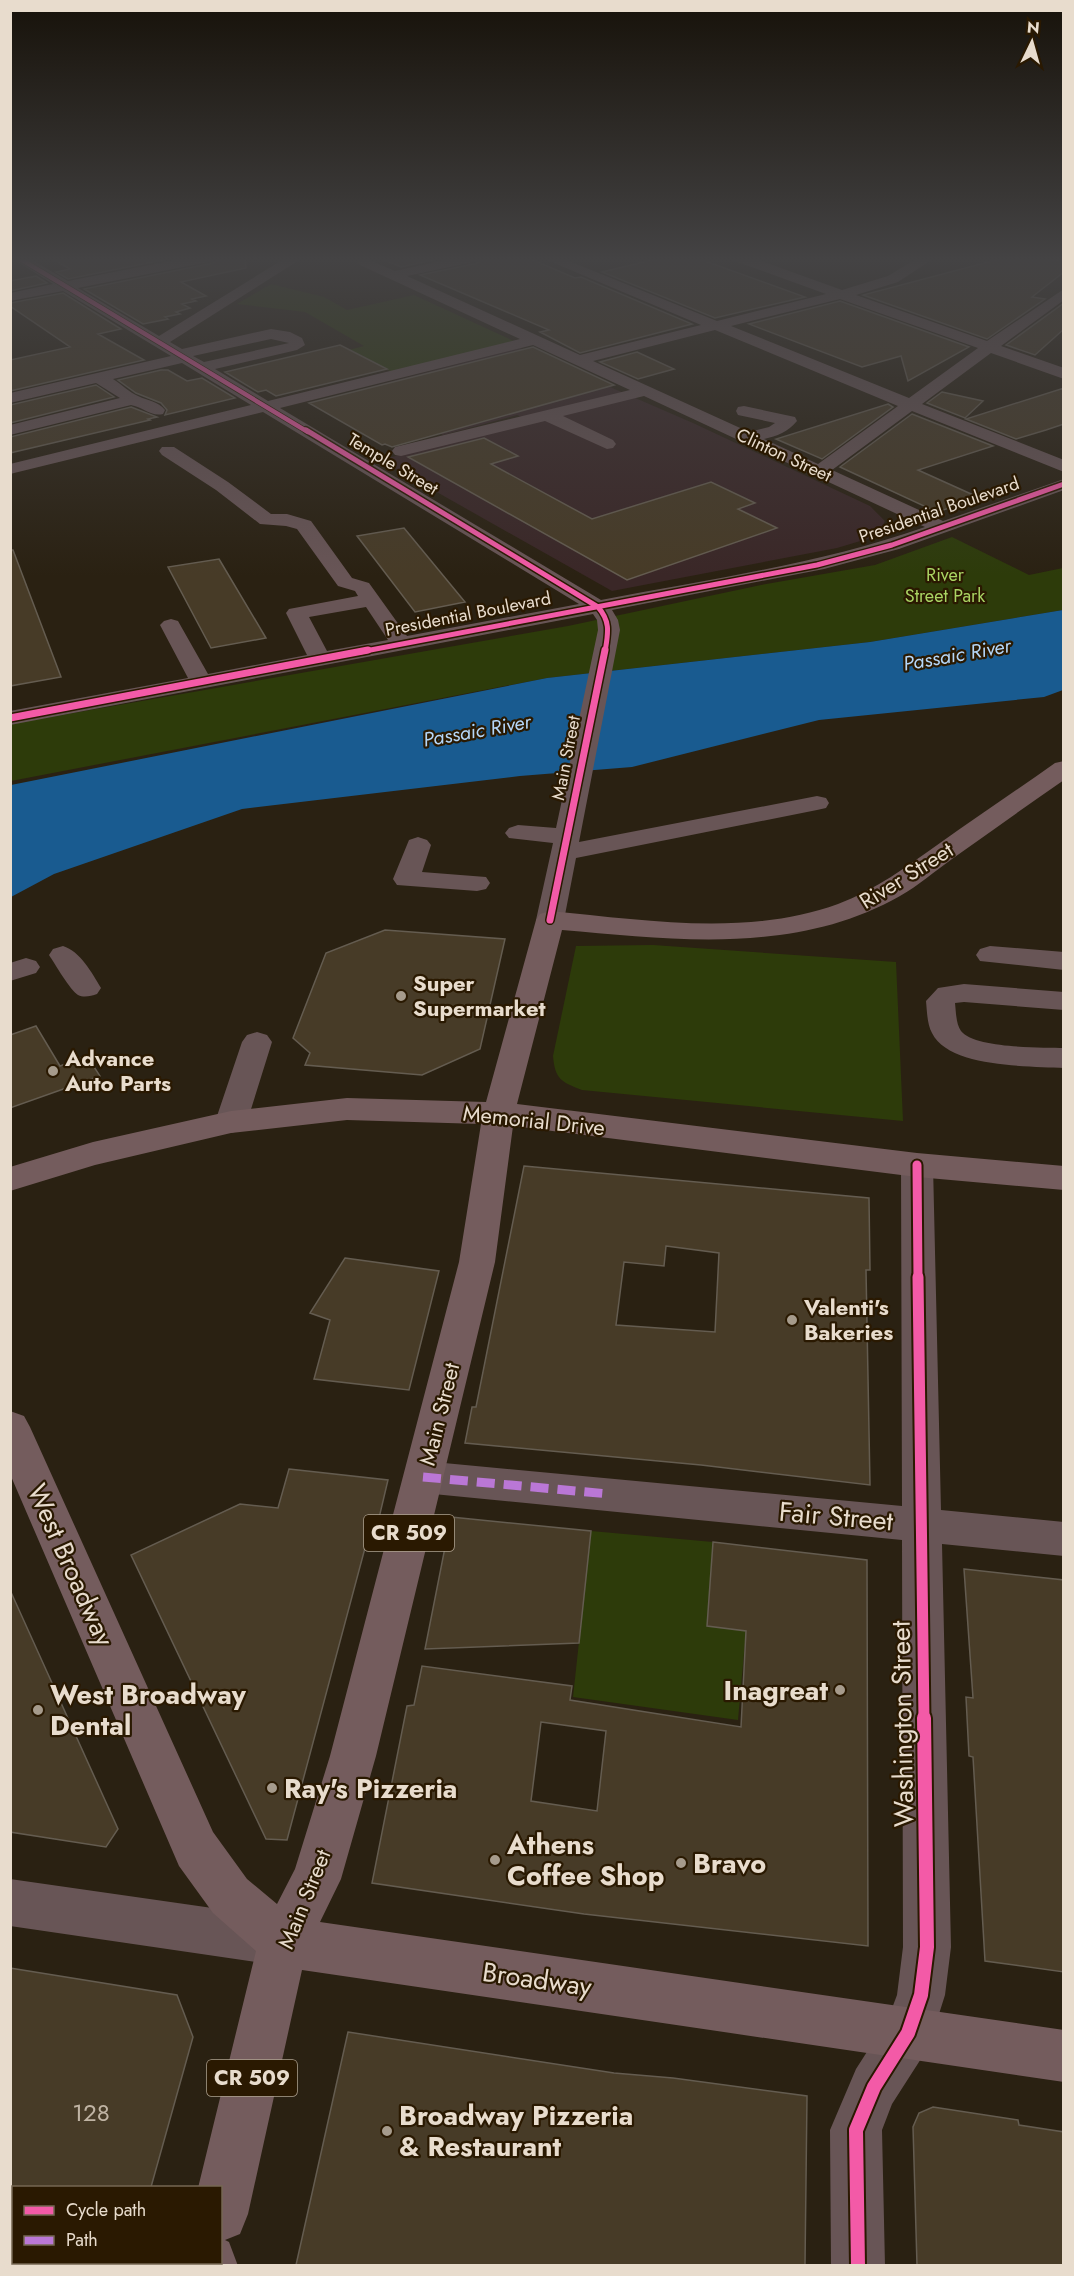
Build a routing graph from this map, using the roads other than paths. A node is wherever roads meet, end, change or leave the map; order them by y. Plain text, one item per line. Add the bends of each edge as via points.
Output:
1 (154, 363) edge
2 (192, 363) edge
3 (221, 363) edge
4 (442, 363) edge
5 (586, 363) edge
6 (809, 363) edge
7 (968, 363) edge
8 (1034, 363) edge
9 (200, 368) junction
10 (1064, 374) edge
11 (100, 378) junction
12 (645, 391) junction
13 (10, 398) edge
14 (613, 399) junction
15 (129, 400) junction
16 (913, 404) junction
17 (265, 407) junction
18 (575, 408) junction
19 (634, 409) dead end
20 (157, 410) dead end
21 (744, 411) dead end
22 (547, 415) junction
23 (603, 422) dead end
24 (10, 430) edge
25 (747, 438) junction
26 (607, 444) dead end
27 (168, 451) dead end
28 (401, 451) dead end
29 (1064, 467) edge
30 (10, 469) edge
31 (819, 471) junction
32 (1064, 484) edge
33 (941, 527) junction
34 (345, 582) junction
35 (371, 600) junction
36 (349, 604) junction
37 (598, 607) junction
38 (171, 625) dead end
39 (370, 634) junction
40 (402, 644) junction
41 (320, 659) junction
42 (201, 682) junction
43 (10, 718) edge
44 (1064, 768) edge
45 (817, 803) dead end
46 (518, 833) dead end
47 (566, 844) junction
48 (418, 845) dead end
49 (477, 883) dead end
50 (550, 920) junction
51 (63, 955) dead end
52 (990, 955) dead end
53 (1064, 961) edge
54 (87, 988) dead end
55 (1064, 1001) edge
56 (257, 1042) dead end
57 (1064, 1058) edge
58 (499, 1113) junction
59 (231, 1122) junction
60 (10, 1154) edge
61 (93, 1154) junction
62 (917, 1165) junction
63 (1064, 1178) edge
64 (10, 1179) edge
65 (12, 1432) edge
66 (423, 1477) junction
67 (922, 1524) junction
68 (1064, 1539) edge
69 (10, 1902) edge
70 (284, 1942) junction
71 (908, 2033) junction
72 (1064, 2056) edge
73 (222, 2206) edge
74 (858, 2265) edge

1 - 11 street
2 - 9 street, Temple Street
3 - 9 street
4 - 17 street
5 - 12 street, Clinton Street
6 - 16 street
7 - 16 street
8 - 10 street
9 - 17 street, Temple Street
11 - 13 street
11 - 15 street
12 - 14 street
12 - 25 street, Clinton Street
14 - 18 street
14 - 19 street
15 - 20 street
15 - 24 street
16 - 29 street
16 - 31 street
17 - 30 street
17 - 37 street, Temple Street
18 - 22 street
18 - 23 street
21 - 25 street via 789,421 775,431
22 - 26 street
22 - 28 street
25 - 31 street, Clinton Street
27 - 34 street via 267,520 304,525
31 - 33 street, Clinton Street
32 - 33 street, Presidential Boulevard
33 - 37 street, Presidential Boulevard via 862,555
34 - 35 street via 362,587
34 - 36 street via 341,591
35 - 36 street
35 - 40 street
36 - 39 street
36 - 41 street via 296,613
37 - 40 street, Presidential Boulevard
37 - 47 street, Main Street / CR 509 via 609,621
38 - 42 street
39 - 40 street, Presidential Boulevard
39 - 41 street, Presidential Boulevard
41 - 42 street, Presidential Boulevard
42 - 43 street, Presidential Boulevard
44 - 50 main road, River Street via 900,884 834,916 739,933
45 - 47 street
46 - 47 street
47 - 50 street, Main Street / CR 509
48 - 49 street via 406,879
50 - 58 main road, Main Street / CR 509
51 - 54 street
52 - 53 street
55 - 57 street via 964,993 948,994 940,1001 946,1035 959,1045 979,1051
56 - 59 street
58 - 59 main road, Memorial Drive via 347,1109
58 - 62 main road, Memorial Drive
58 - 66 main road, Main Street / CR 509 via 477,1262
59 - 61 main road, Memorial Drive
60 - 61 main road
61 - 64 main road, Memorial Drive
62 - 63 main road, Memorial Drive
62 - 67 street, Washington Street
65 - 70 main road, West Broadway via 196,1850 230,1896
66 - 67 street, Fair Street
66 - 70 main road, Main Street / CR 509 via 353,1756 317,1879
67 - 68 street, Fair Street
67 - 71 street, Washington Street via 927,1947 921,1995
69 - 70 street, Broadway
70 - 71 main road, Broadway
70 - 73 main road, Main Street / CR 509
71 - 72 main road, Broadway
71 - 74 street, Washington Street via 874,2087 856,2130

